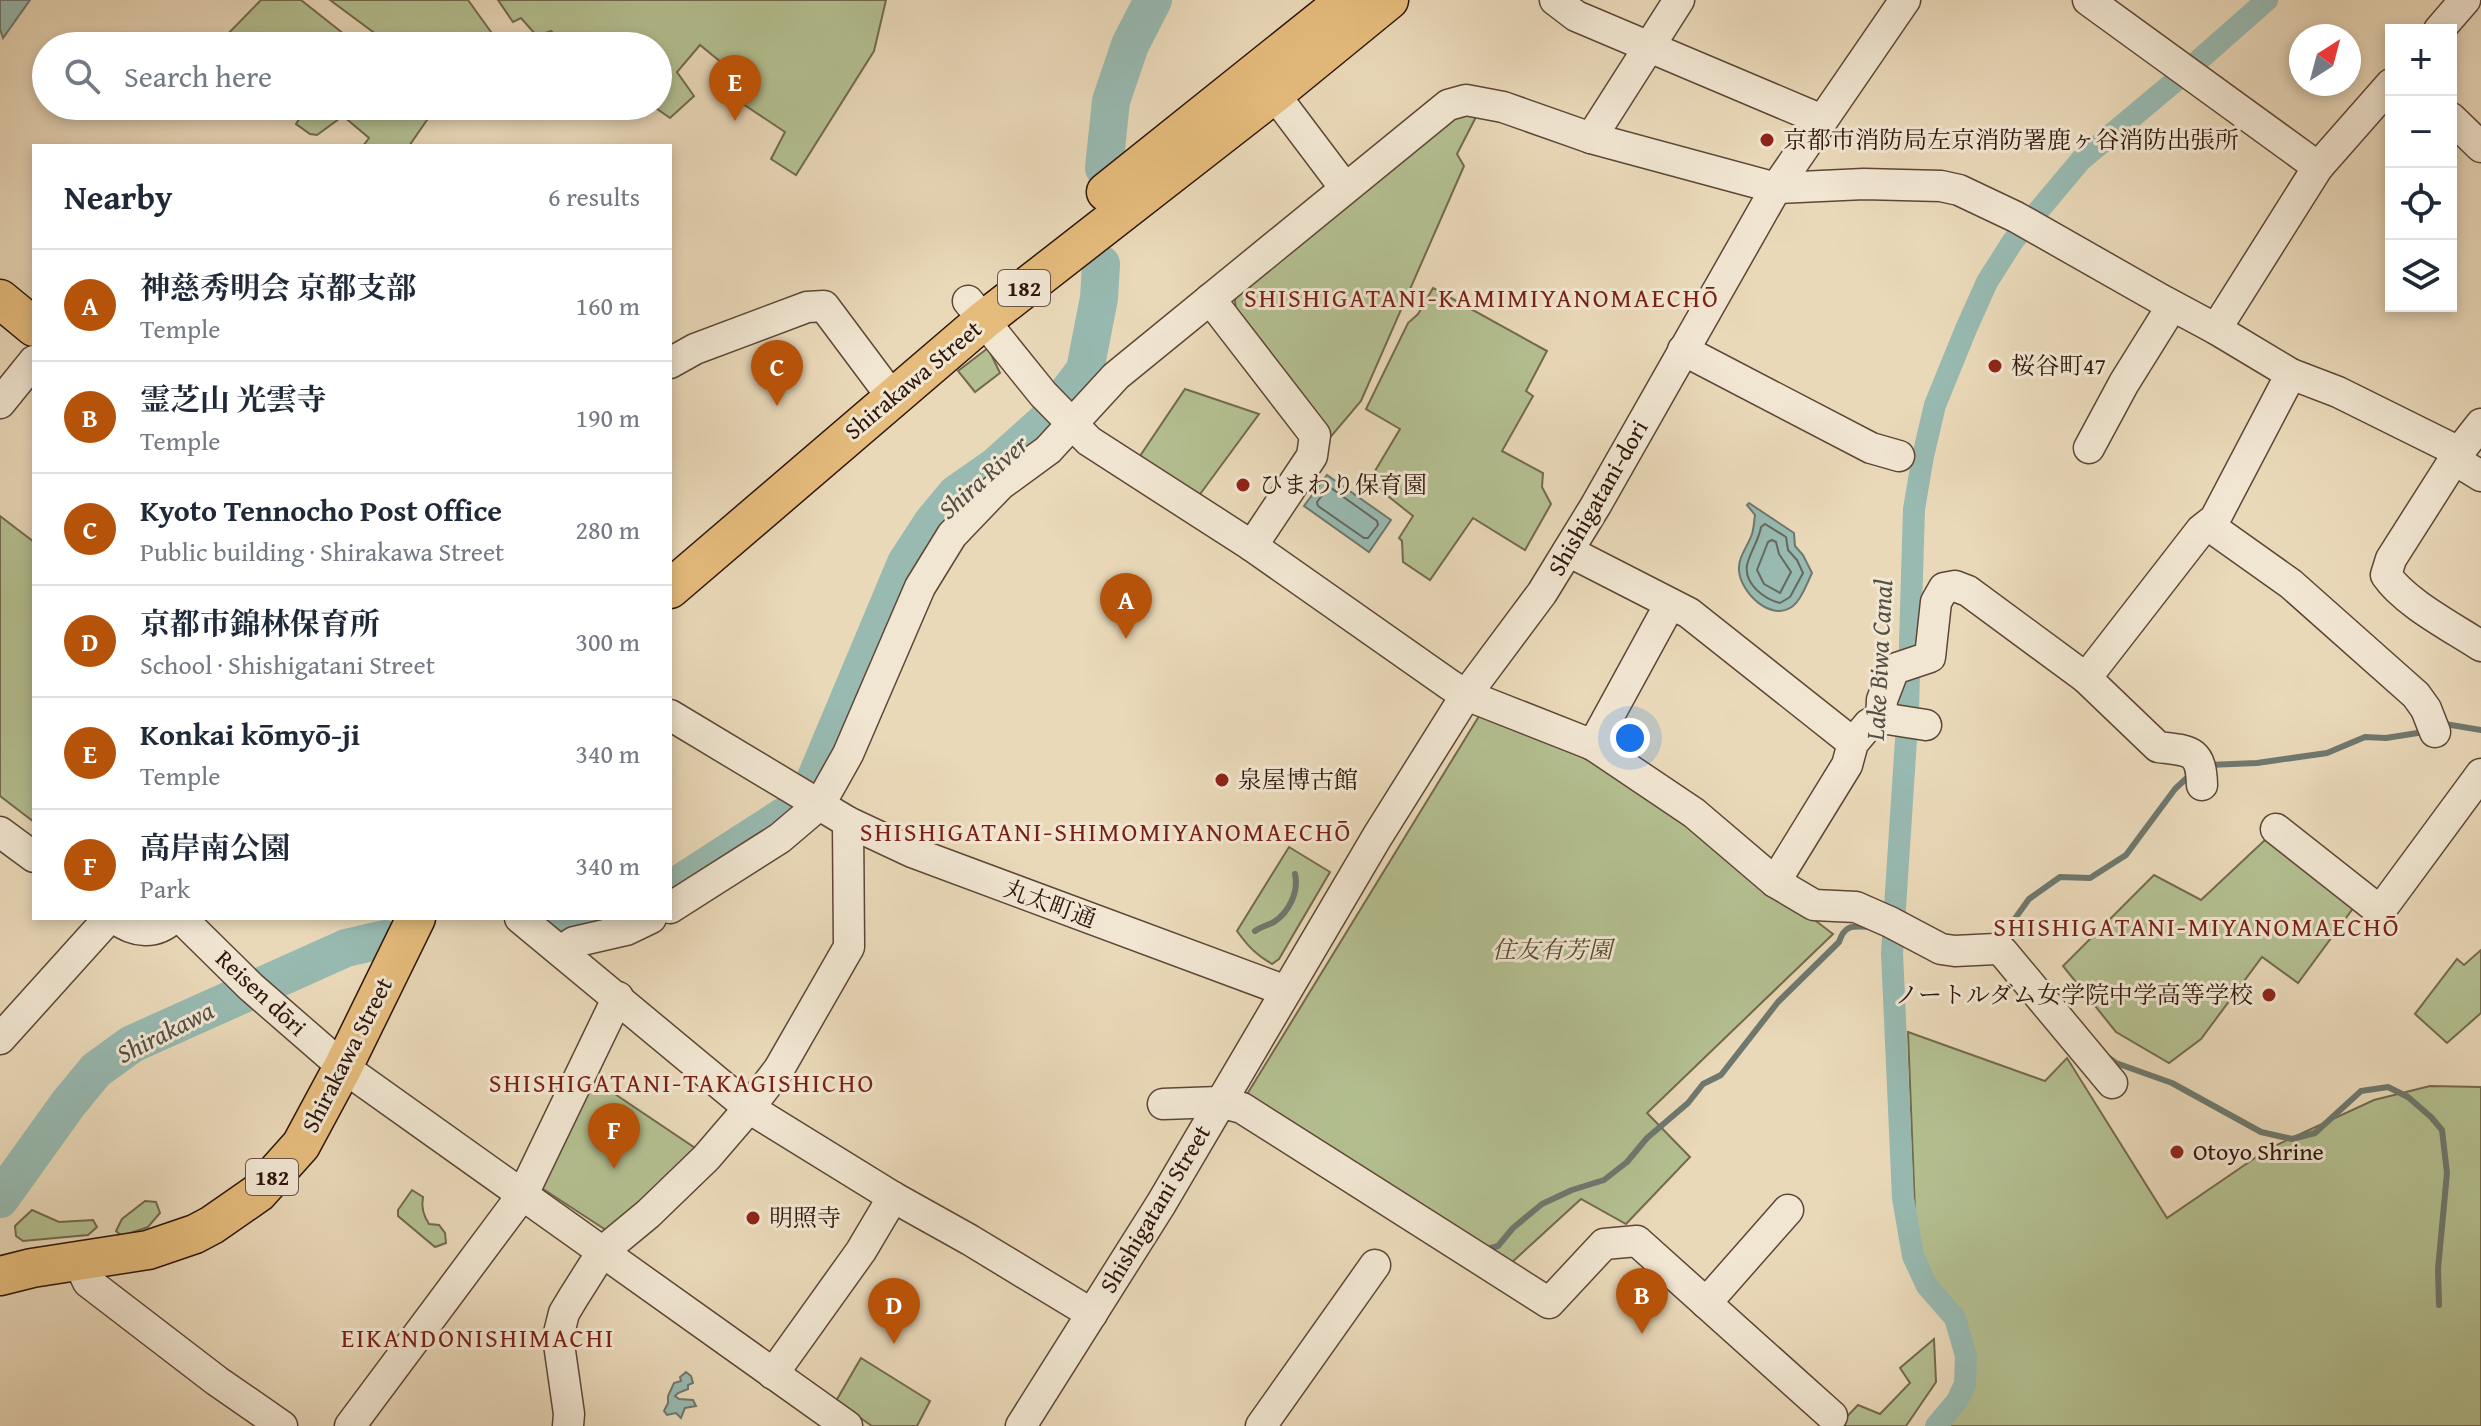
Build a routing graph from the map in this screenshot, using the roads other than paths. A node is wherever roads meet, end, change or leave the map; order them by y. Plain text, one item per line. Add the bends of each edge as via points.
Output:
1 (1346, 0) edge
2 (1389, 0) edge
3 (1555, 0) edge
4 (1679, 0) edge
5 (1905, 0) edge
6 (2088, 0) edge
7 (2465, 0) edge
8 (2444, 24) edge
9 (1648, 46) junction
10 (1265, 83) junction
11 (2385, 91) edge
12 (1822, 120) junction
13 (2457, 124) edge
14 (1591, 138) junction
15 (2481, 147) edge
16 (2318, 167) junction
17 (1345, 188) junction
18 (1776, 188) junction
19 (0, 299) edge
20 (1210, 299) junction
21 (2172, 306) junction
22 (976, 311) junction
23 (32, 325) edge
24 (2216, 329) junction
25 (1683, 350) junction
26 (672, 362) edge
27 (32, 363) edge
28 (2291, 374) junction
29 (885, 386) junction
30 (0, 403) edge
31 (1069, 421) junction
32 (2481, 424) edge
33 (2089, 448) dead end
34 (1899, 456) dead end
35 (2457, 456) junction
36 (2481, 476) edge
37 (2208, 525) junction
38 (1252, 546) junction
39 (1568, 551) junction
40 (672, 552) edge
41 (672, 587) edge
42 (1670, 604) junction
43 (2481, 646) edge
44 (2086, 678) junction
45 (1466, 695) junction
46 (672, 716) edge
47 (2434, 728) dead end
48 (1853, 743) junction
49 (1593, 745) junction
50 (2481, 774) edge
51 (2201, 775) dead end
52 (820, 804) junction
53 (848, 822) junction
54 (2276, 829) dead end
55 (0, 832) edge
56 (32, 856) edge
57 (1775, 882) junction
58 (672, 907) edge
59 (110, 920) edge
60 (116, 920) edge
61 (171, 920) edge
62 (183, 920) edge
63 (415, 920) edge
64 (522, 920) edge
65 (647, 920) edge
66 (561, 951) junction
67 (1286, 991) junction
68 (618, 997) junction
69 (0, 1039) edge
70 (343, 1067) junction
71 (2112, 1083) dead end
72 (1219, 1102) junction
73 (1163, 1104) dead end
74 (749, 1108) junction
75 (523, 1194) junction
76 (893, 1197) junction
77 (1788, 1210) dead end
78 (602, 1252) junction
79 (78, 1261) junction
80 (1375, 1265) dead end
81 (0, 1276) edge
82 (1706, 1303) junction
83 (1092, 1314) junction
84 (773, 1374) junction
85 (1832, 1416) dead end
86 (1269, 1423) edge
87 (282, 1426) edge
88 (350, 1426) edge
89 (568, 1426) edge
90 (847, 1426) edge
91 (1021, 1426) edge

1 - 10 main road, Shirakawa Street / 182
2 - 10 main road, Shirakawa Street / 182
3 - 9 street via 1576,16
4 - 9 street
5 - 12 street, Shishigatani-dori
6 - 16 street
7 - 8 street
9 - 12 street
9 - 14 street
10 - 17 street
10 - 22 main road, Shirakawa Street / 182
11 - 16 street
12 - 18 street, Shishigatani-dori
13 - 15 street
14 - 17 street via 1503,107 1456,102
14 - 18 street
16 - 24 street
17 - 20 street
18 - 21 street via 1864,184 1959,190
18 - 25 street, Shishigatani-dori
19 - 23 main road
20 - 31 street
20 - 38 street via 1315,435 1312,456
21 - 24 street
21 - 33 street
22 - 29 main road, Shirakawa Street / 182
22 - 31 street
24 - 28 street
25 - 34 street via 1871,448
25 - 39 street, Shishigatani-dori
26 - 29 street via 807,307 824,306
27 - 30 street
28 - 35 street via 2338,392
28 - 37 street
29 - 40 main road, Shirakawa Street / 182
29 - 41 main road, Shirakawa Street / 182
31 - 38 street via 1089,441
31 - 52 street via 1048,450 1000,485 952,535 920,587 848,754
32 - 35 street
35 - 36 street
35 - 43 street via 2386,575 2422,607
37 - 44 street
37 - 47 street via 2291,584 2416,695
38 - 45 street
39 - 42 street
39 - 45 street, Shishigatani-dori
42 - 48 street via 1689,613
42 - 49 street
44 - 48 street via 1968,591 1944,588 1936,602 1930,657 1894,669 1882,700 1906,722 1869,724
44 - 51 street via 2158,747 2192,753
45 - 49 street
45 - 67 street, Shishigatani-dori
46 - 52 street, 丸太町通
48 - 57 street via 1847,765
49 - 57 street via 1694,813
50 - 54 street via 2380,911
52 - 53 street, 丸太町通
52 - 58 street via 780,838
53 - 67 street, 丸太町通 via 912,852
53 - 74 street via 849,947 779,1069
55 - 56 street
57 - 71 street via 1814,905 1856,907 1941,949 2002,951
59 - 69 street
60 - 61 street via 150,931
62 - 70 street, Reisen dōri
63 - 70 main road, Shirakawa Street / 182
64 - 66 street
65 - 66 street via 574,942
66 - 68 street
67 - 72 street, Shishigatani Street
68 - 74 street
68 - 75 street
70 - 75 street, Reisen dōri
70 - 79 main road, Shirakawa Street / 182 via 301,1145 258,1193 195,1234 148,1250
72 - 73 street
72 - 82 street via 1242,1108 1549,1303 1604,1244 1637,1241
72 - 83 street, Shishigatani Street
74 - 76 street
74 - 78 street via 706,1158
75 - 78 street, Reisen dōri
75 - 88 street
76 - 83 street
76 - 84 street
77 - 82 street
78 - 84 street, Reisen dōri
78 - 89 street via 564,1313 558,1337
79 - 81 main road, Shirakawa Street / 182
79 - 87 street via 88,1282
80 - 86 street
82 - 85 street
83 - 91 street, Shishigatani Street
84 - 90 street, Reisen dōri

